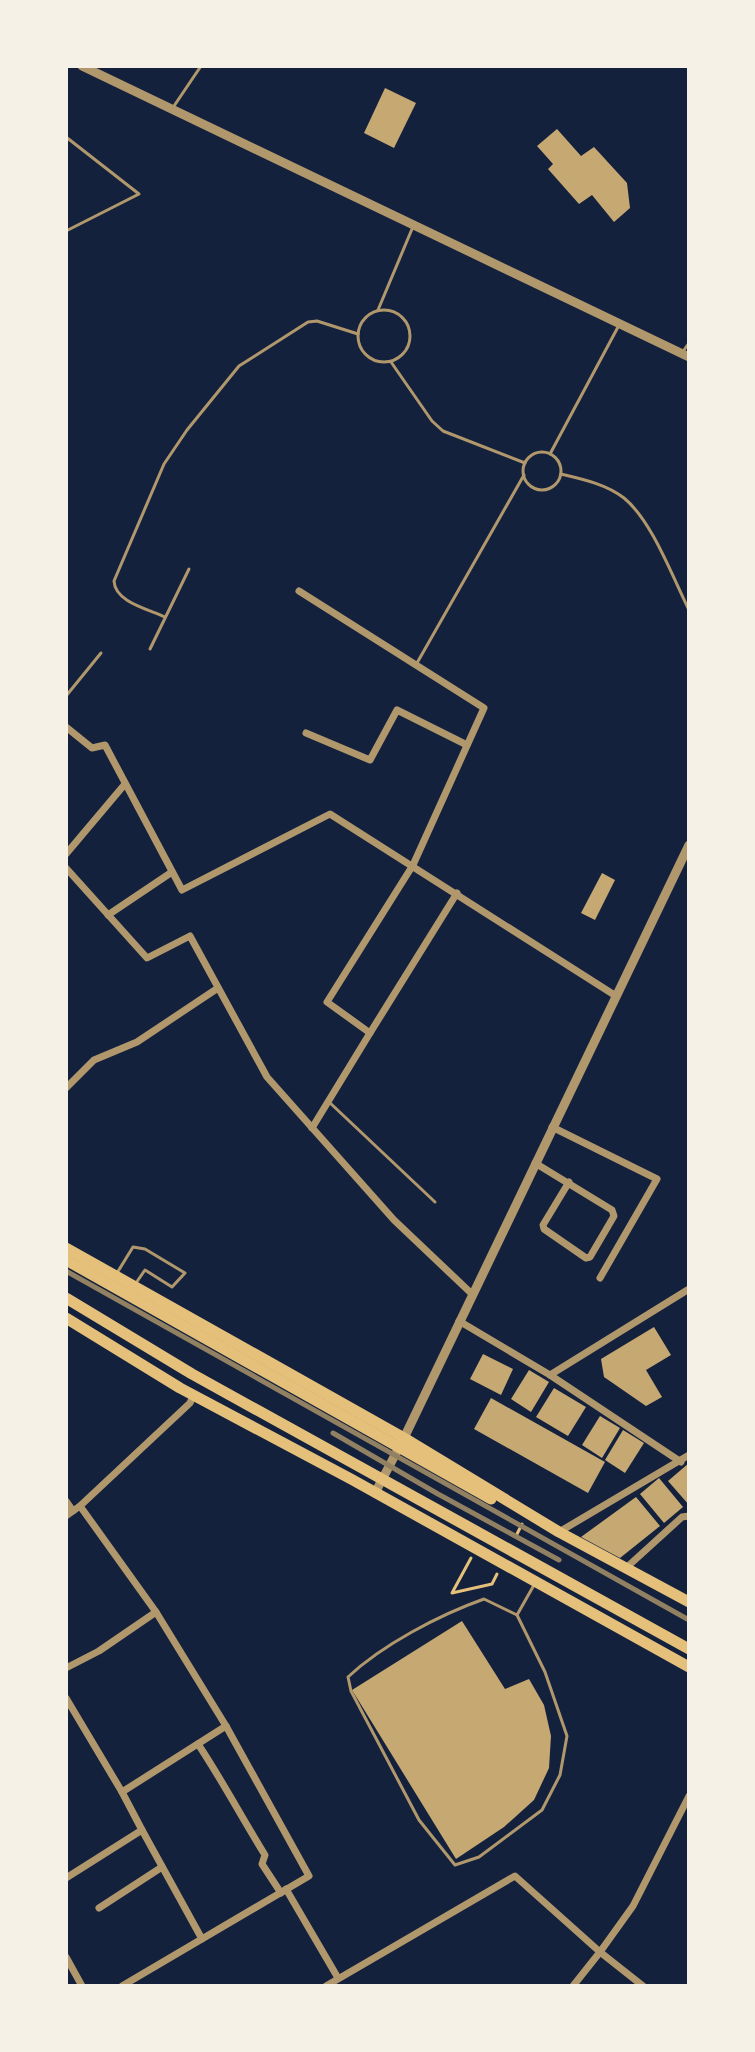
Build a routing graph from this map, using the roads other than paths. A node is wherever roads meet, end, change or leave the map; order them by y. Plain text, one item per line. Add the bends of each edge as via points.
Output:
1 (82, 66) edge
2 (201, 66) edge
3 (172, 107) junction
4 (66, 137) edge
5 (414, 224) junction
6 (66, 231) edge
7 (378, 310) junction
8 (620, 324) junction
9 (358, 334) junction
10 (689, 343) edge
11 (686, 355) edge
12 (391, 362) junction
13 (550, 454) junction
14 (525, 463) junction
15 (561, 474) junction
16 (524, 475) junction
17 (189, 569) dead end
18 (299, 591) dead end
19 (689, 610) edge
20 (165, 617) junction
21 (150, 649) dead end
22 (101, 653) dead end
23 (416, 665) junction
24 (66, 696) edge
25 (66, 727) edge
26 (306, 733) dead end
27 (467, 745) junction
28 (125, 784) junction
29 (689, 847) edge
30 (66, 854) edge
31 (413, 865) junction
32 (66, 868) edge
33 (172, 872) junction
34 (457, 893) junction
35 (108, 915) junction
36 (218, 988) junction
37 (616, 996) junction
38 (370, 1033) junction
39 (66, 1088) edge
40 (328, 1101) junction
41 (552, 1127) junction
42 (312, 1128) junction
43 (535, 1163) junction
44 (569, 1182) junction
45 (435, 1202) dead end
46 (66, 1248) edge
47 (66, 1260) edge
48 (114, 1276) junction
49 (600, 1278) dead end
50 (133, 1287) junction
51 (689, 1289) edge
52 (472, 1294) junction
53 (66, 1298) edge
54 (66, 1318) edge
55 (459, 1321) junction
56 (550, 1375) junction
57 (194, 1394) junction
58 (404, 1438) junction
59 (689, 1455) edge
60 (681, 1462) junction
61 (375, 1493) junction
62 (66, 1501) edge
63 (73, 1511) edge
64 (689, 1516) edge
65 (559, 1532) junction
66 (626, 1568) junction
67 (536, 1582) junction
68 (689, 1602) edge
69 (689, 1611) edge
70 (156, 1612) junction
71 (517, 1615) junction
72 (689, 1649) edge
73 (689, 1667) edge
74 (66, 1668) edge
75 (66, 1698) edge
76 (226, 1726) junction
77 (198, 1744) junction
78 (122, 1792) junction
79 (689, 1796) edge
80 (142, 1830) junction
81 (162, 1867) junction
82 (66, 1878) edge
83 (284, 1891) junction
84 (99, 1908) dead end
85 (202, 1939) junction
86 (600, 1952) junction
87 (66, 1957) edge
88 (338, 1978) junction
89 (82, 1986) edge
90 (122, 1986) edge
91 (326, 1986) edge
92 (573, 1986) edge
93 (643, 1986) edge

1 - 3 street
2 - 3 lane
3 - 5 street
4 - 6 lane via 139,194
5 - 7 lane
5 - 8 street
7 - 9 lane via 364,319
7 - 12 lane via 394,311 410,329 409,346
8 - 11 street
8 - 13 lane
9 - 12 lane via 368,356
9 - 20 lane via 313,321 253,355 172,452 114,581 122,598
10 - 11 lane
12 - 14 lane via 443,431
13 - 14 lane via 538,453
13 - 15 lane
14 - 16 lane
15 - 16 lane via 556,484 540,490 528,485
15 - 19 lane via 594,482 633,507
16 - 23 lane
17 - 20 lane
18 - 23 street
20 - 21 lane
22 - 24 lane
23 - 27 street via 484,708
25 - 28 street via 92,748 105,745
26 - 27 street via 370,760 397,710
27 - 31 street
28 - 30 street
28 - 33 street
29 - 37 street
31 - 33 street via 330,814 182,890
31 - 34 street
31 - 38 street via 327,1002
32 - 35 street
33 - 35 street
34 - 37 street
34 - 38 street
35 - 36 street via 147,958 190,936
36 - 39 street via 137,1042 94,1060
36 - 42 street via 267,1077
37 - 41 street
38 - 40 street
40 - 42 street
40 - 45 lane
41 - 43 street
41 - 49 street via 657,1179
42 - 52 street via 394,1220
43 - 44 street
43 - 52 street
44 - 44 street via 613,1213 590,1257 544,1229
46 - 48 highway
47 - 69 highway
48 - 50 highway
48 - 50 lane via 133,1247 185,1273 172,1287 145,1270
50 - 58 highway
51 - 56 street
52 - 55 street
53 - 72 highway via 192,1374
54 - 57 highway
55 - 56 street
55 - 58 street
56 - 60 street
57 - 61 highway
57 - 63 street
58 - 61 street
58 - 65 highway
59 - 60 street
60 - 65 street
61 - 67 highway
62 - 63 street
63 - 70 street
64 - 66 street
65 - 66 highway
66 - 68 highway
67 - 71 lane
67 - 73 highway
70 - 74 street
70 - 76 street
71 - 71 lane via 545,1672 567,1736 560,1775 542,1810 479,1857 455,1865 419,1820 348,1677 363,1663 472,1603 484,1599
75 - 78 street
76 - 77 street
76 - 83 street via 309,1876
77 - 78 street
77 - 83 street via 265,1855 262,1864
78 - 80 street
79 - 86 street via 633,1906
80 - 81 street
80 - 82 street
81 - 84 street
81 - 85 street
83 - 85 street
83 - 88 street
85 - 90 street
86 - 88 street via 515,1876
86 - 92 street
86 - 93 street
87 - 89 street
88 - 91 street

